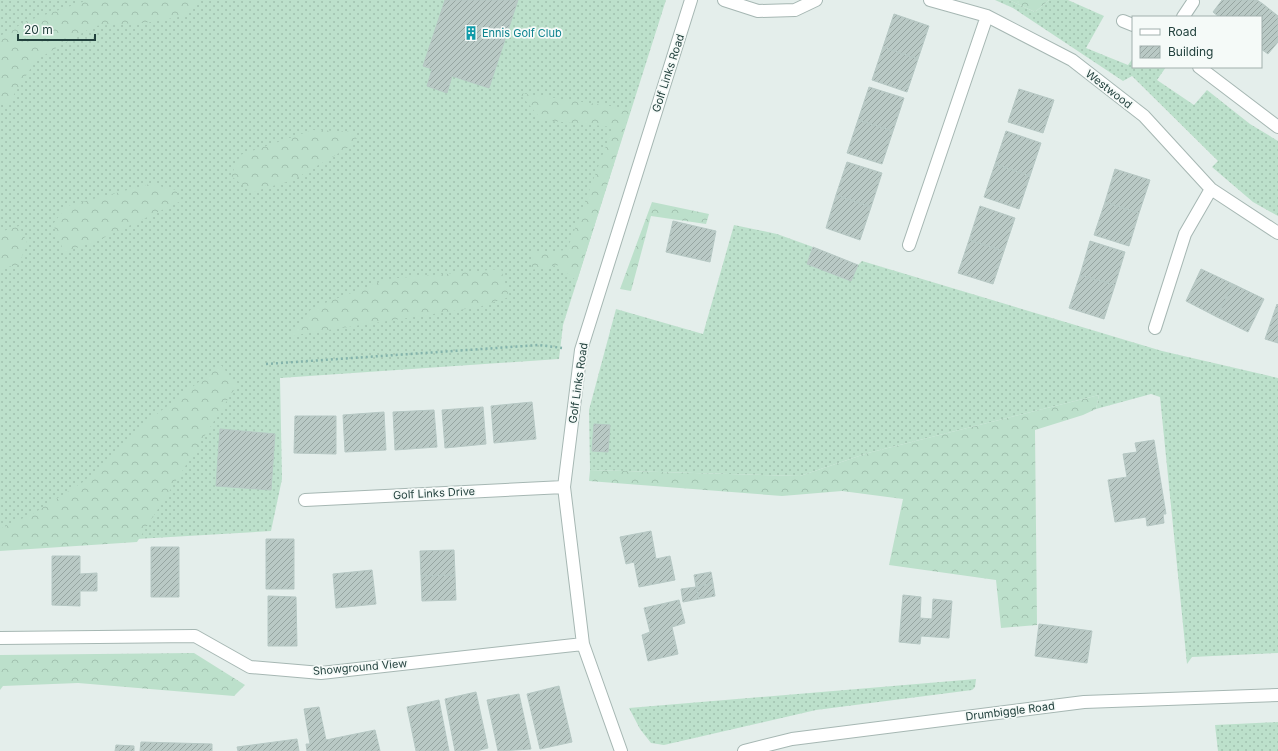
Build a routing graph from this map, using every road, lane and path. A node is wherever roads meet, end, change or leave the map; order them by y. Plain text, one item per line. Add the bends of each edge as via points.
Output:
1 (691, 0) edge
2 (724, 0) edge
3 (816, 0) edge
4 (930, 0) edge
5 (1193, 2) dead end
6 (987, 16) junction
7 (1184, 16) edge
8 (1200, 68) edge
9 (1278, 127) edge
10 (1211, 189) junction
11 (1278, 233) edge
12 (910, 245) dead end
13 (1155, 328) dead end
14 (581, 350) junction
15 (266, 364) dead end
16 (564, 487) junction
17 (305, 500) dead end
18 (0, 638) edge
19 (583, 644) junction
20 (1278, 695) edge
21 (621, 751) edge
22 (744, 751) edge

1 - 14 street, Golf Links Road
2 - 3 street via 758,11 795,10
4 - 6 street, Westwood
5 - 7 street
6 - 10 street, Westwood via 1072,60 1144,116
6 - 12 street
8 - 9 street
10 - 11 street, Westwood
10 - 13 street via 1185,234
14 - 15 path via 539,345
14 - 16 street, Golf Links Road
16 - 17 street, Golf Links Drive
16 - 19 street, Golf Links Road
18 - 19 street, Showground View via 195,636 250,667 321,673
19 - 21 street, Golf Links Road
20 - 22 street, Drumbiggle Road via 1084,702 792,739

